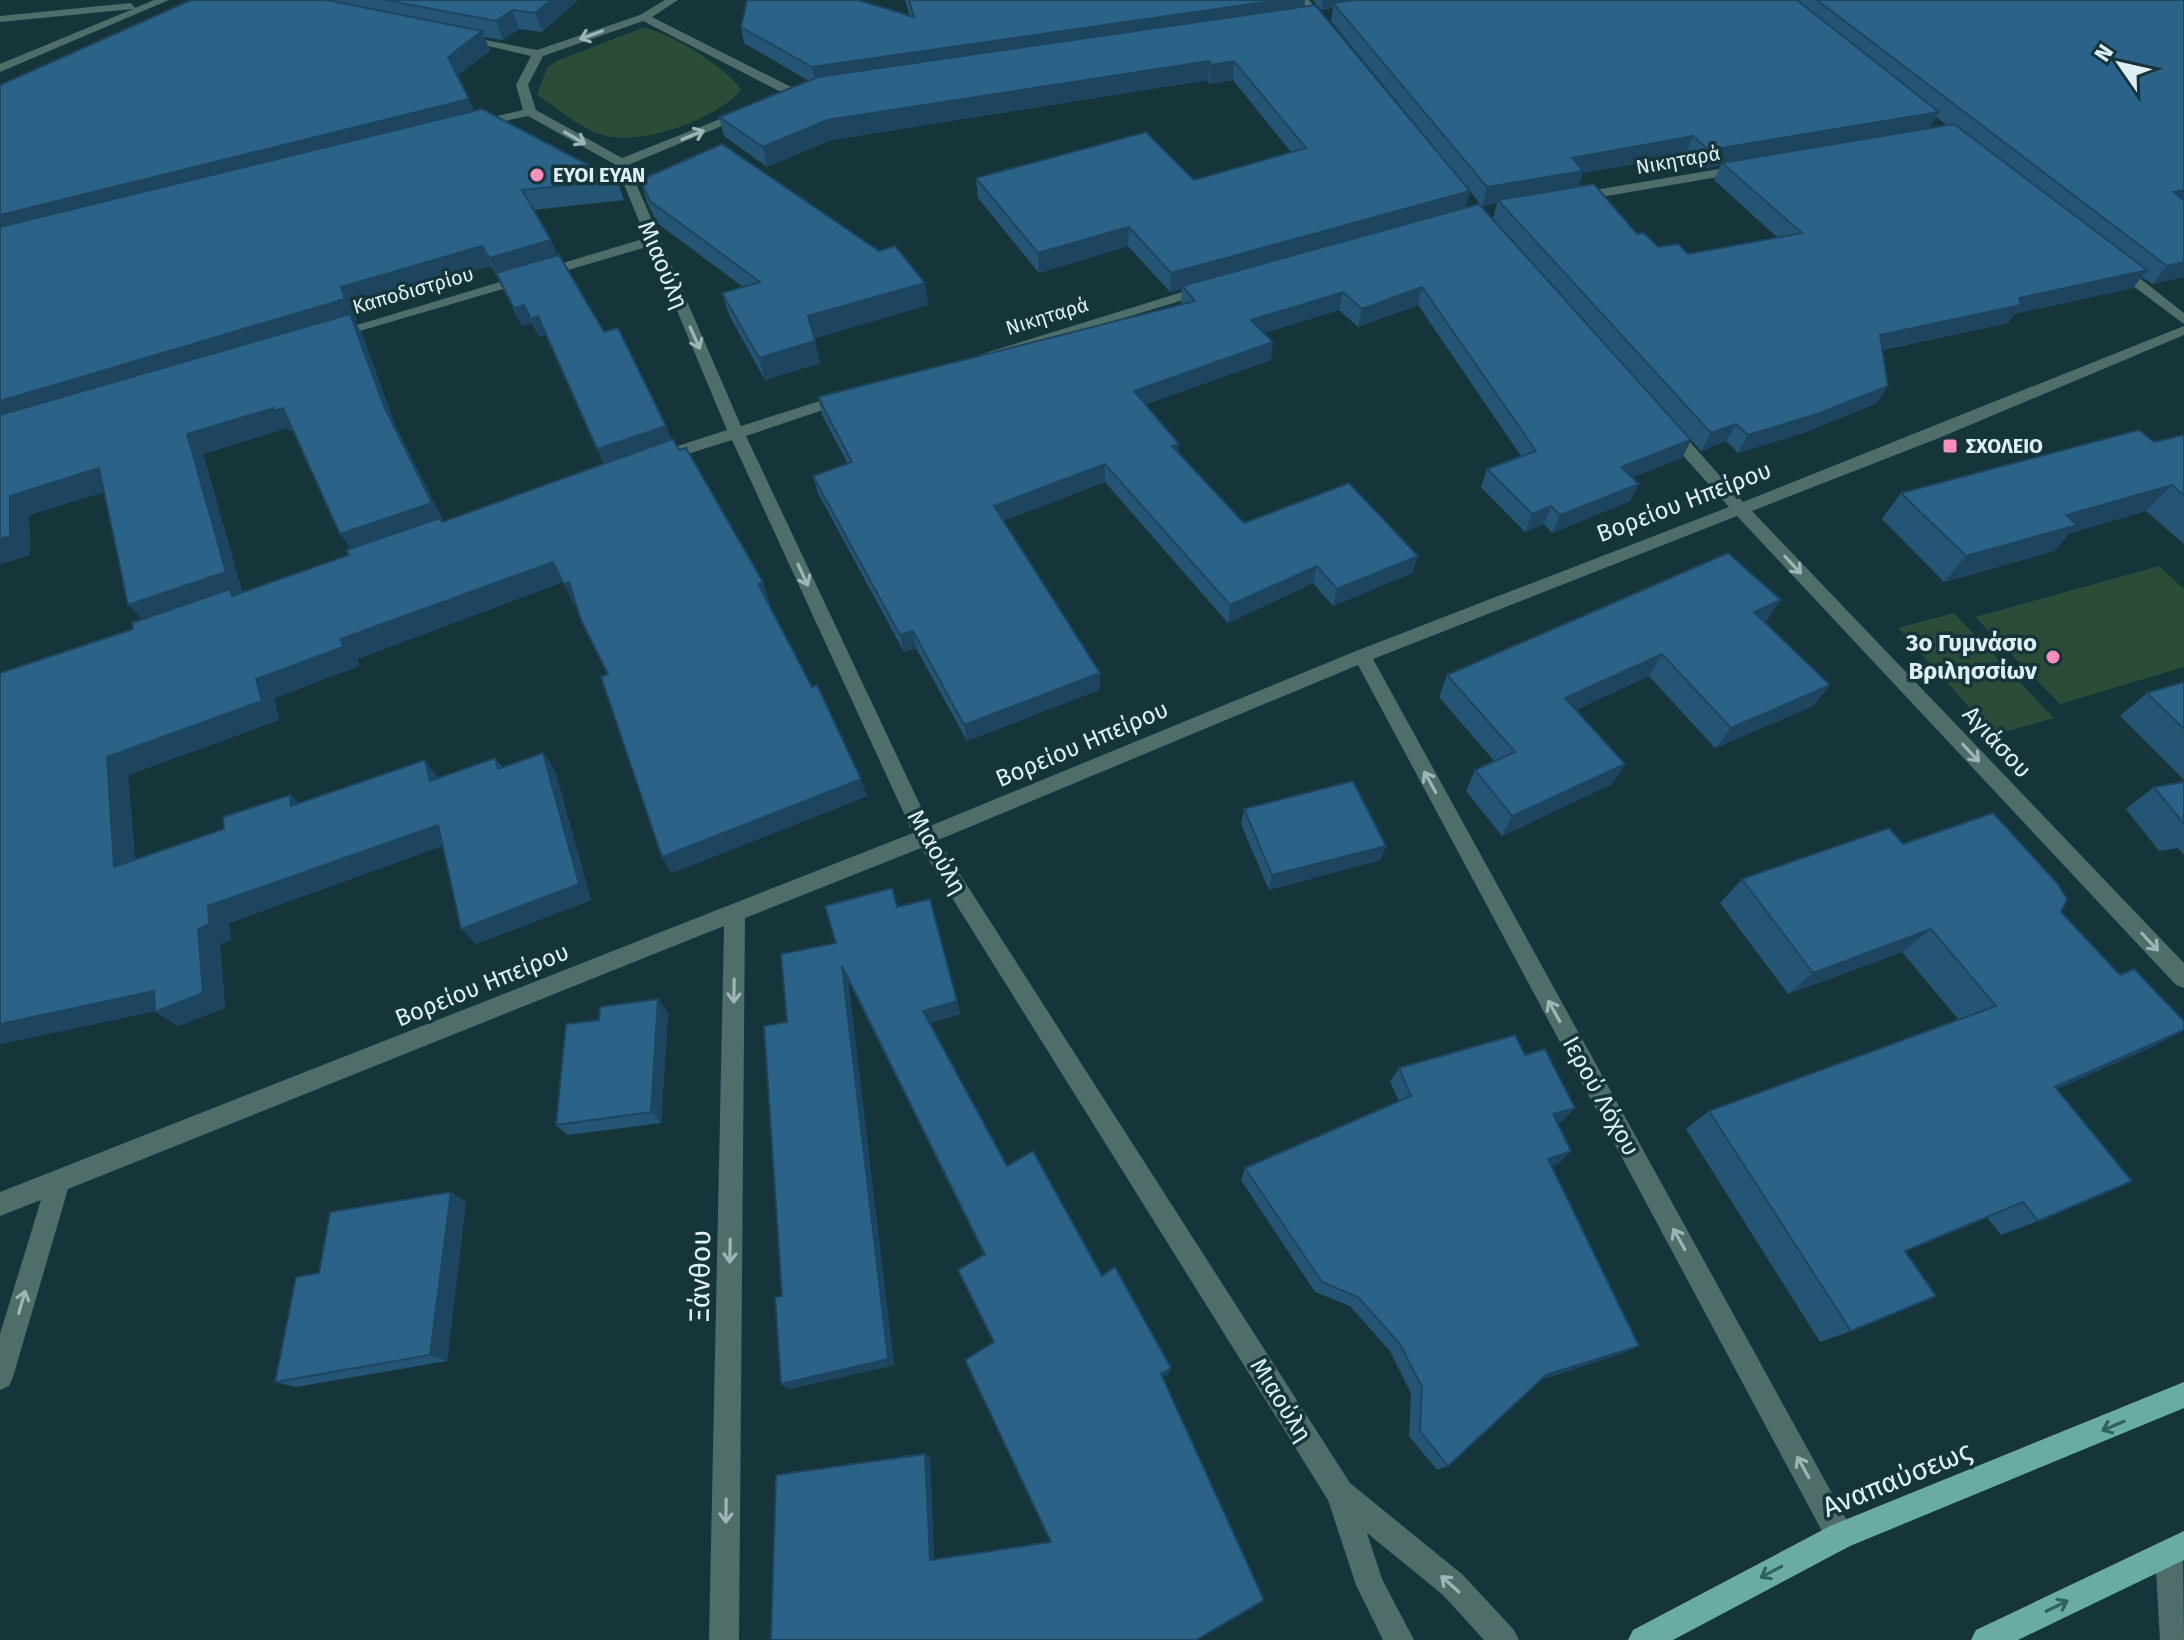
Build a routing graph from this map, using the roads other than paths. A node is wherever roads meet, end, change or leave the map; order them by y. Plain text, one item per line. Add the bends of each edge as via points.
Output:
1 (673, 0) edge
2 (1303, 0) edge
3 (160, 2) edge
4 (1324, 15) junction
5 (644, 17) junction
6 (0, 19) edge
7 (1302, 19) edge
8 (447, 36) edge
9 (1337, 41) edge
10 (538, 54) junction
11 (0, 68) edge
12 (810, 92) edge
13 (795, 94) junction
14 (530, 112) junction
15 (469, 127) edge
16 (621, 163) junction
17 (1762, 166) edge
18 (1562, 200) edge
19 (652, 241) junction
20 (2109, 261) edge
21 (1221, 284) edge
22 (2184, 320) edge
23 (2184, 330) edge
24 (319, 339) edge
25 (969, 360) edge
26 (866, 392) edge
27 (1655, 414) edge
28 (736, 432) junction
29 (649, 462) edge
30 (1739, 508) junction
31 (1362, 656) junction
32 (925, 837) junction
33 (735, 913) junction
34 (2184, 978) edge
35 (59, 1180) junction
36 (0, 1204) edge
37 (0, 1377) edge
38 (2184, 1395) edge
39 (1340, 1493) junction
40 (1840, 1536) junction
41 (2176, 1549) edge
42 (724, 1640) edge
43 (1399, 1640) edge
44 (1504, 1640) edge
45 (1643, 1640) edge
46 (1986, 1640) edge
47 (2175, 1640) edge

1 - 5 street
2 - 4 street
3 - 6 street
3 - 11 street
4 - 7 street
4 - 9 street
5 -> 10 street
5 - 13 street
8 - 10 street
10 - 14 street via 522,85
12 - 13 street
16 -> 13 street
14 - 15 street
14 -> 16 street
16 - 19 street, Μιαούλη
17 - 18 street, Νικηταρά
19 - 24 street, Καποδιστρίου
19 -> 28 street, Μιαούλη
20 - 22 street
21 - 25 street, Νικηταρά
23 - 30 street, Βορείου Ηπείρου
26 - 28 street
27 - 30 street, Αγιάσου
28 - 29 street
28 -> 32 street, Μιαούλη
30 - 31 street, Βορείου Ηπείρου
30 -> 34 street, Αγιάσου
31 - 32 street, Βορείου Ηπείρου
40 -> 31 street, Ιερού Λόχου
32 - 33 street, Βορείου Ηπείρου
32 - 39 street, Μιαούλη
33 - 35 street, Βορείου Ηπείρου
33 -> 42 street, Ξάνθου
35 - 36 street, Βορείου Ηπείρου
37 -> 35 street
38 -> 40 main road, Αναπαύσεως
39 - 43 street, Μιαούλη via 1370,1585
44 -> 39 street, Μιαούλη via 1453,1585
40 -> 45 main road, Αναπαύσεως
46 -> 41 main road
41 - 47 street

